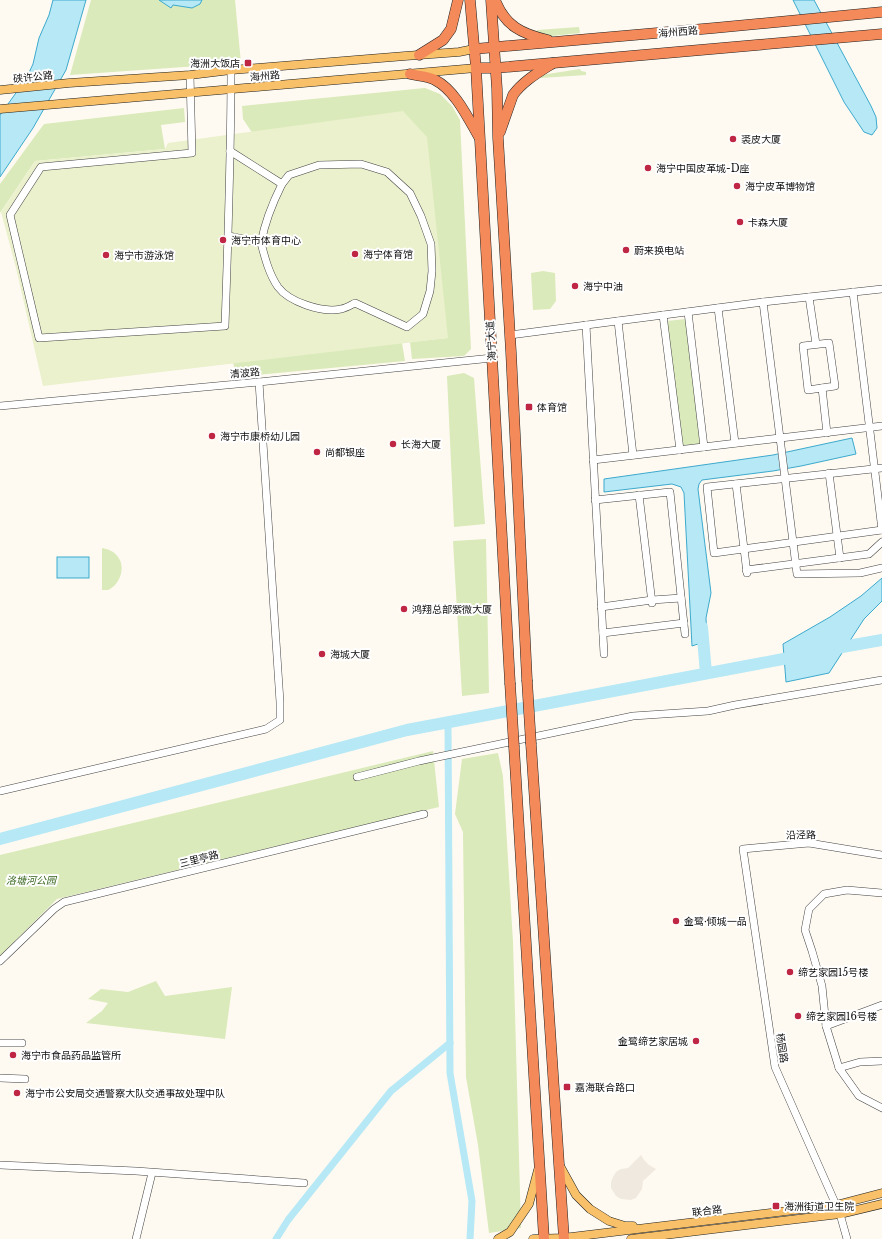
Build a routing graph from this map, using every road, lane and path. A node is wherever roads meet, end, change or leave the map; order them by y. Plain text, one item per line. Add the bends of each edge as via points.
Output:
1 (458, 0) edge
2 (470, 0) edge
3 (491, 0) edge
4 (495, 0) edge
5 (882, 12) edge
6 (882, 34) edge
7 (555, 42) junction
8 (493, 47) junction
9 (474, 49) junction
10 (419, 55) junction
11 (555, 62) junction
12 (476, 68) junction
13 (495, 68) junction
14 (231, 70) junction
15 (410, 74) junction
16 (190, 75) junction
17 (69, 83) joint
18 (231, 89) junction
19 (0, 90) edge
20 (190, 93) junction
21 (0, 109) edge
22 (480, 138) junction
23 (498, 138) junction
24 (230, 151) junction
25 (282, 184) junction
26 (228, 236) junction
27 (261, 243) junction
28 (882, 289) edge
29 (853, 292) junction
30 (809, 297) junction
31 (763, 302) junction
32 (718, 308) junction
33 (688, 312) junction
34 (663, 315) junction
35 (618, 321) junction
36 (586, 325) junction
37 (510, 335) junction
38 (816, 344) junction
39 (492, 358) junction
40 (258, 382) junction
41 (822, 388) junction
42 (0, 406) edge
43 (882, 426) edge
44 (869, 428) junction
45 (827, 433) junction
46 (780, 442) junction
47 (735, 443) junction
48 (704, 447) junction
49 (680, 450) junction
50 (633, 455) junction
51 (593, 460) junction
52 (878, 468) edge
53 (829, 474) junction
54 (785, 478) junction
55 (736, 484) junction
56 (639, 495) junction
57 (595, 500) junction
58 (882, 530) edge
59 (837, 536) junction
60 (793, 542) junction
61 (882, 542) edge
62 (744, 549) junction
63 (840, 558) junction
64 (795, 564) junction
65 (882, 568) edge
66 (681, 598) junction
67 (652, 601) junction
68 (601, 607) junction
69 (684, 623) junction
70 (602, 633) junction
71 (685, 634) dead end
72 (604, 654) dead end
73 (882, 680) edge
74 (357, 777) dead end
75 (0, 791) edge
76 (424, 814) dead end
77 (743, 848) joint
78 (882, 855) edge
79 (882, 893) edge
80 (0, 961) edge
81 (882, 1005) edge
82 (826, 1026) junction
83 (0, 1043) edge
84 (22, 1044) dead end
85 (882, 1062) edge
86 (839, 1068) junction
87 (0, 1078) edge
88 (25, 1079) dead end
89 (882, 1108) edge
90 (540, 1163) junction
91 (559, 1165) junction
92 (0, 1166) edge
93 (152, 1173) junction
94 (304, 1183) dead end
95 (882, 1193) edge
96 (882, 1204) edge
97 (836, 1205) junction
98 (840, 1214) junction
99 (652, 1227) junction
100 (657, 1235) junction
101 (564, 1238) edge
102 (136, 1239) edge
103 (498, 1239) edge
104 (533, 1239) edge
105 (544, 1239) edge
106 (631, 1239) edge
107 (647, 1239) edge
108 (847, 1239) edge

1 - 10 highway via 451,29 443,40
2 - 9 highway, 海宁大道
3 - 8 highway, 海宁大道
4 - 7 highway via 504,18 513,27 535,37
5 - 7 highway, 海州西路
6 - 11 highway, 海州西路
7 - 8 highway, 海州西路
8 - 9 highway, 海州西路
8 - 13 highway, 海宁大道
9 - 10 main road, 海州路
9 - 12 highway, 海宁大道
10 - 14 main road, 海州路
11 - 13 highway, 海州西路
11 - 23 highway via 513,94
12 - 13 highway, 海州西路
12 - 15 main road, 海州路
12 - 22 highway, 海宁大道
13 - 23 highway, 海宁大道
14 - 16 main road, 海州路
14 - 18 street
15 - 18 main road, 海州路
15 - 22 highway via 434,80 446,88
16 - 17 main road, 海州路
16 - 20 street
17 - 19 main road, 硖许公路
18 - 20 main road, 海州路
18 - 24 street
20 - 21 main road, 海州路
20 - 26 street via 192,153 41,167 10,215 39,338 225,326
22 - 39 highway, 海宁大道
23 - 37 highway, 海宁大道
24 - 25 street
24 - 26 street
25 - 27 street via 265,224
25 - 27 street via 289,175 319,165 361,164 387,172 410,193 431,244 430,291 422,314 407,327 355,304 340,309 317,308 292,300 278,287 268,268
26 - 27 street
28 - 29 street
29 - 30 street
29 - 44 street
30 - 31 street
30 - 38 street
31 - 32 street
31 - 46 street
32 - 33 street
32 - 47 street
33 - 34 street
33 - 48 street
34 - 35 street
34 - 49 street
35 - 36 street
35 - 50 street
36 - 37 street
36 - 51 street
37 - 91 highway, 海宁大道, bridge via 527,680
38 - 41 street via 830,343 835,386
38 - 41 street via 803,346 808,390
39 - 40 street, 清波路
39 - 90 highway, 海宁大道, bridge
40 - 42 street, 清波路
40 - 75 street via 280,720 266,729
41 - 45 street
43 - 44 street
44 - 45 street
44 - 52 street
45 - 46 street
46 - 47 street
46 - 54 street
47 - 48 street
48 - 49 street
49 - 50 street
50 - 51 street
51 - 57 street
52 - 53 street
52 - 58 street
53 - 54 street
53 - 59 street
54 - 55 street
54 - 60 street
55 - 62 street
55 - 62 street via 707,487 714,553
56 - 57 street
56 - 66 street via 670,492
56 - 67 street
57 - 68 street
58 - 59 street
59 - 60 street
59 - 63 street
60 - 62 street
60 - 64 street
61 - 63 street via 869,554
62 - 64 street via 746,571
63 - 64 street
64 - 65 street via 796,574 860,573
66 - 67 street
66 - 69 street
67 - 68 street
68 - 70 street
69 - 70 street
69 - 71 street
70 - 72 street
73 - 74 street via 708,711 633,716 433,758
76 - 80 street, 三里亭路 via 64,902
77 - 78 street, 沿泾路 via 809,843
77 - 97 street, 杨园路 via 775,1067
79 - 82 street via 847,890 824,894 809,909 804,930 822,986
81 - 82 street
82 - 86 street
83 - 84 street
85 - 86 street via 860,1062
86 - 89 street via 859,1096
87 - 88 street
90 - 103 main road via 529,1204 510,1232
90 - 105 highway, 海宁大道
91 - 99 main road via 576,1195 590,1209 608,1221 625,1226
91 - 101 highway, 海宁大道
92 - 93 street
93 - 94 street
93 - 102 street
95 - 97 main road, 联合路
96 - 98 main road
97 - 98 street, 杨园路
97 - 99 main road, 联合路
98 - 100 main road
98 - 108 street, 杨园路
99 - 101 main road, 联合路
100 - 106 main road
100 - 107 main road
101 - 105 main road, 联合路
104 - 105 main road, 联合路

